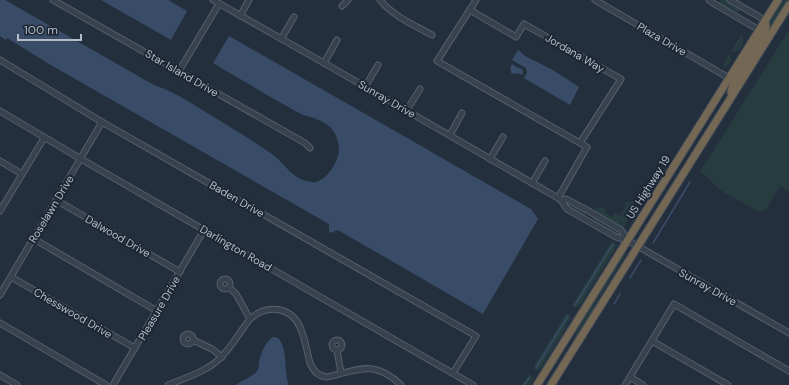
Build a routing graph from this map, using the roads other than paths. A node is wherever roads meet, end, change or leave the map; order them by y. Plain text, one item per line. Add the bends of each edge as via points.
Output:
1 (53, 0) edge
2 (213, 0) edge
3 (249, 0) edge
4 (348, 0) edge
5 (380, 0) edge
6 (476, 0) edge
7 (595, 0) edge
8 (710, 0) edge
9 (730, 0) edge
10 (778, 0) edge
11 (219, 4) junction
12 (789, 5) edge
13 (342, 6) dead end
14 (470, 10) junction
15 (240, 16) junction
16 (294, 17) dead end
17 (765, 20) junction
18 (759, 30) junction
19 (432, 36) dead end
20 (281, 39) junction
21 (337, 40) dead end
22 (0, 60) edge
23 (324, 63) junction
24 (378, 65) dead end
25 (179, 71) junction
26 (729, 78) junction
27 (365, 87) junction
28 (420, 89) dead end
29 (728, 102) junction
30 (407, 110) junction
31 (0, 111) edge
32 (462, 113) dead end
33 (102, 122) junction
34 (450, 135) junction
35 (503, 137) dead end
36 (44, 138) junction
37 (580, 143) junction
38 (310, 148) dead end
39 (81, 159) junction
40 (490, 159) junction
41 (545, 160) dead end
42 (0, 161) edge
43 (22, 174) junction
44 (532, 183) junction
45 (559, 199) junction
46 (56, 200) junction
47 (0, 211) edge
48 (204, 230) junction
49 (34, 239) junction
50 (627, 240) junction
51 (638, 247) junction
52 (180, 272) junction
53 (11, 277) junction
54 (229, 287) dead end
55 (0, 295) edge
56 (157, 311) junction
57 (250, 319) junction
58 (0, 323) edge
59 (789, 333) edge
60 (193, 340) dead end
61 (652, 341) junction
62 (135, 348) junction
63 (337, 350) dead end
64 (222, 357) junction
65 (789, 371) edge
66 (341, 373) junction
67 (453, 373) junction
68 (0, 375) edge
69 (630, 377) junction
70 (17, 385) edge
71 (106, 385) edge
72 (113, 385) edge
73 (168, 385) edge
74 (401, 385) edge
75 (473, 385) edge
76 (537, 385) edge
77 (551, 385) edge
78 (625, 385) edge
79 (643, 385) edge
80 (728, 385) edge

1 - 25 street, Star Island Drive
2 - 11 street, Sunray Drive
3 - 15 street
4 - 13 street
5 - 19 street via 393,13
6 - 14 street
7 - 26 street, Plaza Drive
8 - 18 street
9 - 17 street
10 - 17 highway, US Highway 19
11 - 15 street, Sunray Drive
11 - 25 street
12 - 29 highway, US Highway 19
14 - 37 street via 437,61
14 - 37 street, Jordana Way via 516,37 524,24 621,79
15 - 20 street, Sunray Drive
16 - 20 street
17 - 18 highway, US Highway 19
17 - 29 highway via 765,33 734,82
18 - 26 highway, US Highway 19
20 - 23 street, Sunray Drive
21 - 23 street
22 - 33 street, Baden Drive
23 - 27 street, Sunray Drive
24 - 27 street
25 - 38 street, Star Island Drive
26 - 50 highway, US Highway 19
27 - 30 street, Sunray Drive
28 - 30 street
29 - 51 highway, US Highway 19
30 - 34 street, Sunray Drive
31 - 36 street, Darlington Road
32 - 34 street
33 - 39 street, Roselawn Drive
33 - 67 street, Baden Drive via 476,336
34 - 40 street, Sunray Drive
35 - 40 street
36 - 39 street, Darlington Road
36 - 43 street
37 - 45 street via 587,147
39 - 46 street, Roselawn Drive
39 - 48 street, Darlington Road
40 - 44 street, Sunray Drive
41 - 44 street
42 - 43 street
43 - 47 street
44 - 45 street, Sunray Drive
45 - 50 street, Sunray Drive via 566,209 616,237
45 - 50 street, Sunray Drive via 566,199 604,220 620,230
46 - 49 street, Roselawn Drive
46 - 52 street, Dalwood Drive
48 - 52 street, Pleasure Drive
48 - 67 street, Darlington Road
49 - 53 street, Roselawn Drive
49 - 56 street
50 - 51 street, Sunray Drive
50 - 76 highway, US Highway 19
51 - 59 street, Sunray Drive
51 - 77 highway, US Highway 19
52 - 56 street, Pleasure Drive
53 - 55 street, Roselawn Drive
53 - 62 street, Chesswood Drive
54 - 57 street via 236,294
56 - 62 street, Pleasure Drive
57 - 64 street
57 - 66 street via 270,309 287,313 301,329 310,364 315,372 327,377
58 - 71 street
60 - 64 street via 212,348
61 - 65 street via 674,304
61 - 69 street
61 - 80 street
62 - 72 street, Pleasure Drive
63 - 66 street
64 - 73 street via 212,366
66 - 74 street via 359,368 374,369
67 - 75 street, Darlington Road
68 - 70 street
69 - 78 street
69 - 79 street

